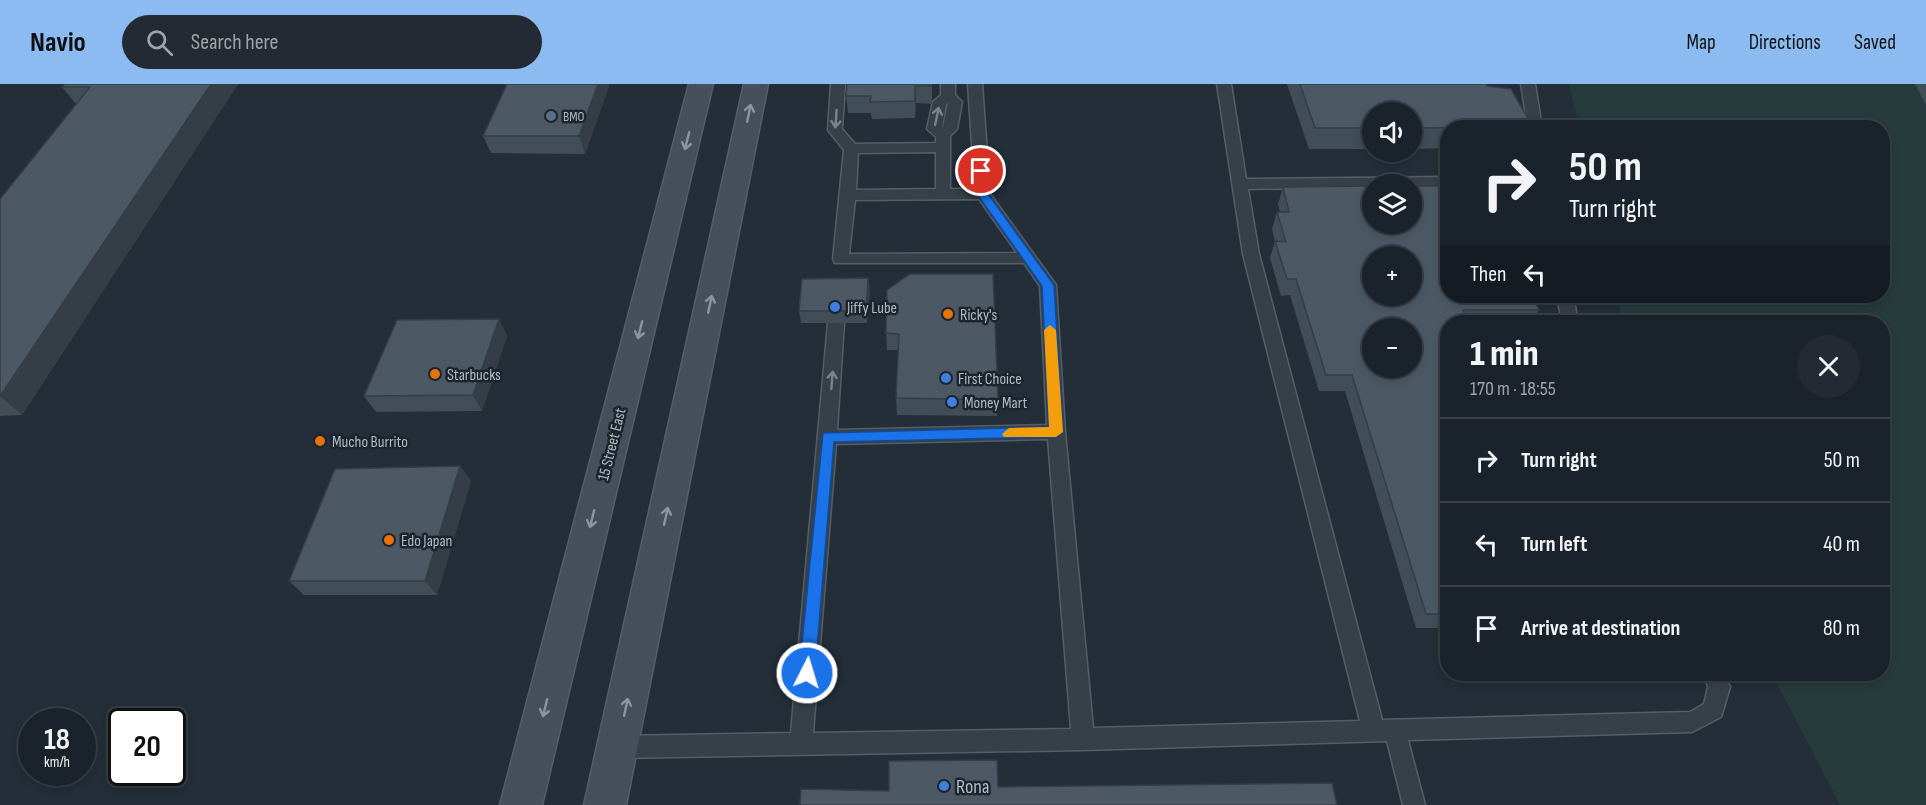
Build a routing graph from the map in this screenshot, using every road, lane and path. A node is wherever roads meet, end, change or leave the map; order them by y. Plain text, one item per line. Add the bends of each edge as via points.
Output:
1 (701, 84) edge
2 (756, 84) edge
3 (838, 84) edge
4 (975, 84) edge
5 (1224, 84) edge
6 (1528, 84) edge
7 (948, 90) edge
8 (1534, 120) edge
9 (943, 141) junction
10 (851, 149) junction
11 (1440, 182) edge
12 (1240, 184) junction
13 (943, 194) junction
14 (982, 194) junction
15 (848, 195) junction
16 (1028, 258) junction
17 (841, 259) junction
18 (840, 280) edge
19 (836, 323) edge
20 (1056, 432) junction
21 (828, 437) junction
22 (1716, 681) edge
23 (1385, 732) junction
24 (1083, 739) junction
25 (801, 744) junction
26 (617, 747) junction
27 (521, 805) edge
28 (605, 805) edge
29 (1414, 805) edge

1 -> 27 main road, 15 Street East
26 -> 2 main road
3 -> 10 lane via 835,130
4 - 14 lane
5 - 12 lane
6 - 8 lane
9 -> 7 lane via 934,129 940,102
9 - 10 lane
9 - 13 lane
10 - 15 lane
11 - 12 lane
12 - 23 lane via 1251,254
13 - 14 lane
13 - 15 lane
14 - 16 lane
15 - 17 lane
16 - 17 lane
16 - 20 lane via 1048,285
17 - 18 lane
21 -> 19 lane
20 - 21 lane
20 - 24 lane
21 - 25 lane
22 - 23 lane via 1719,687 1713,710 1692,722
23 - 24 lane
23 - 29 lane
24 - 25 lane
25 - 26 lane
26 - 28 main road

